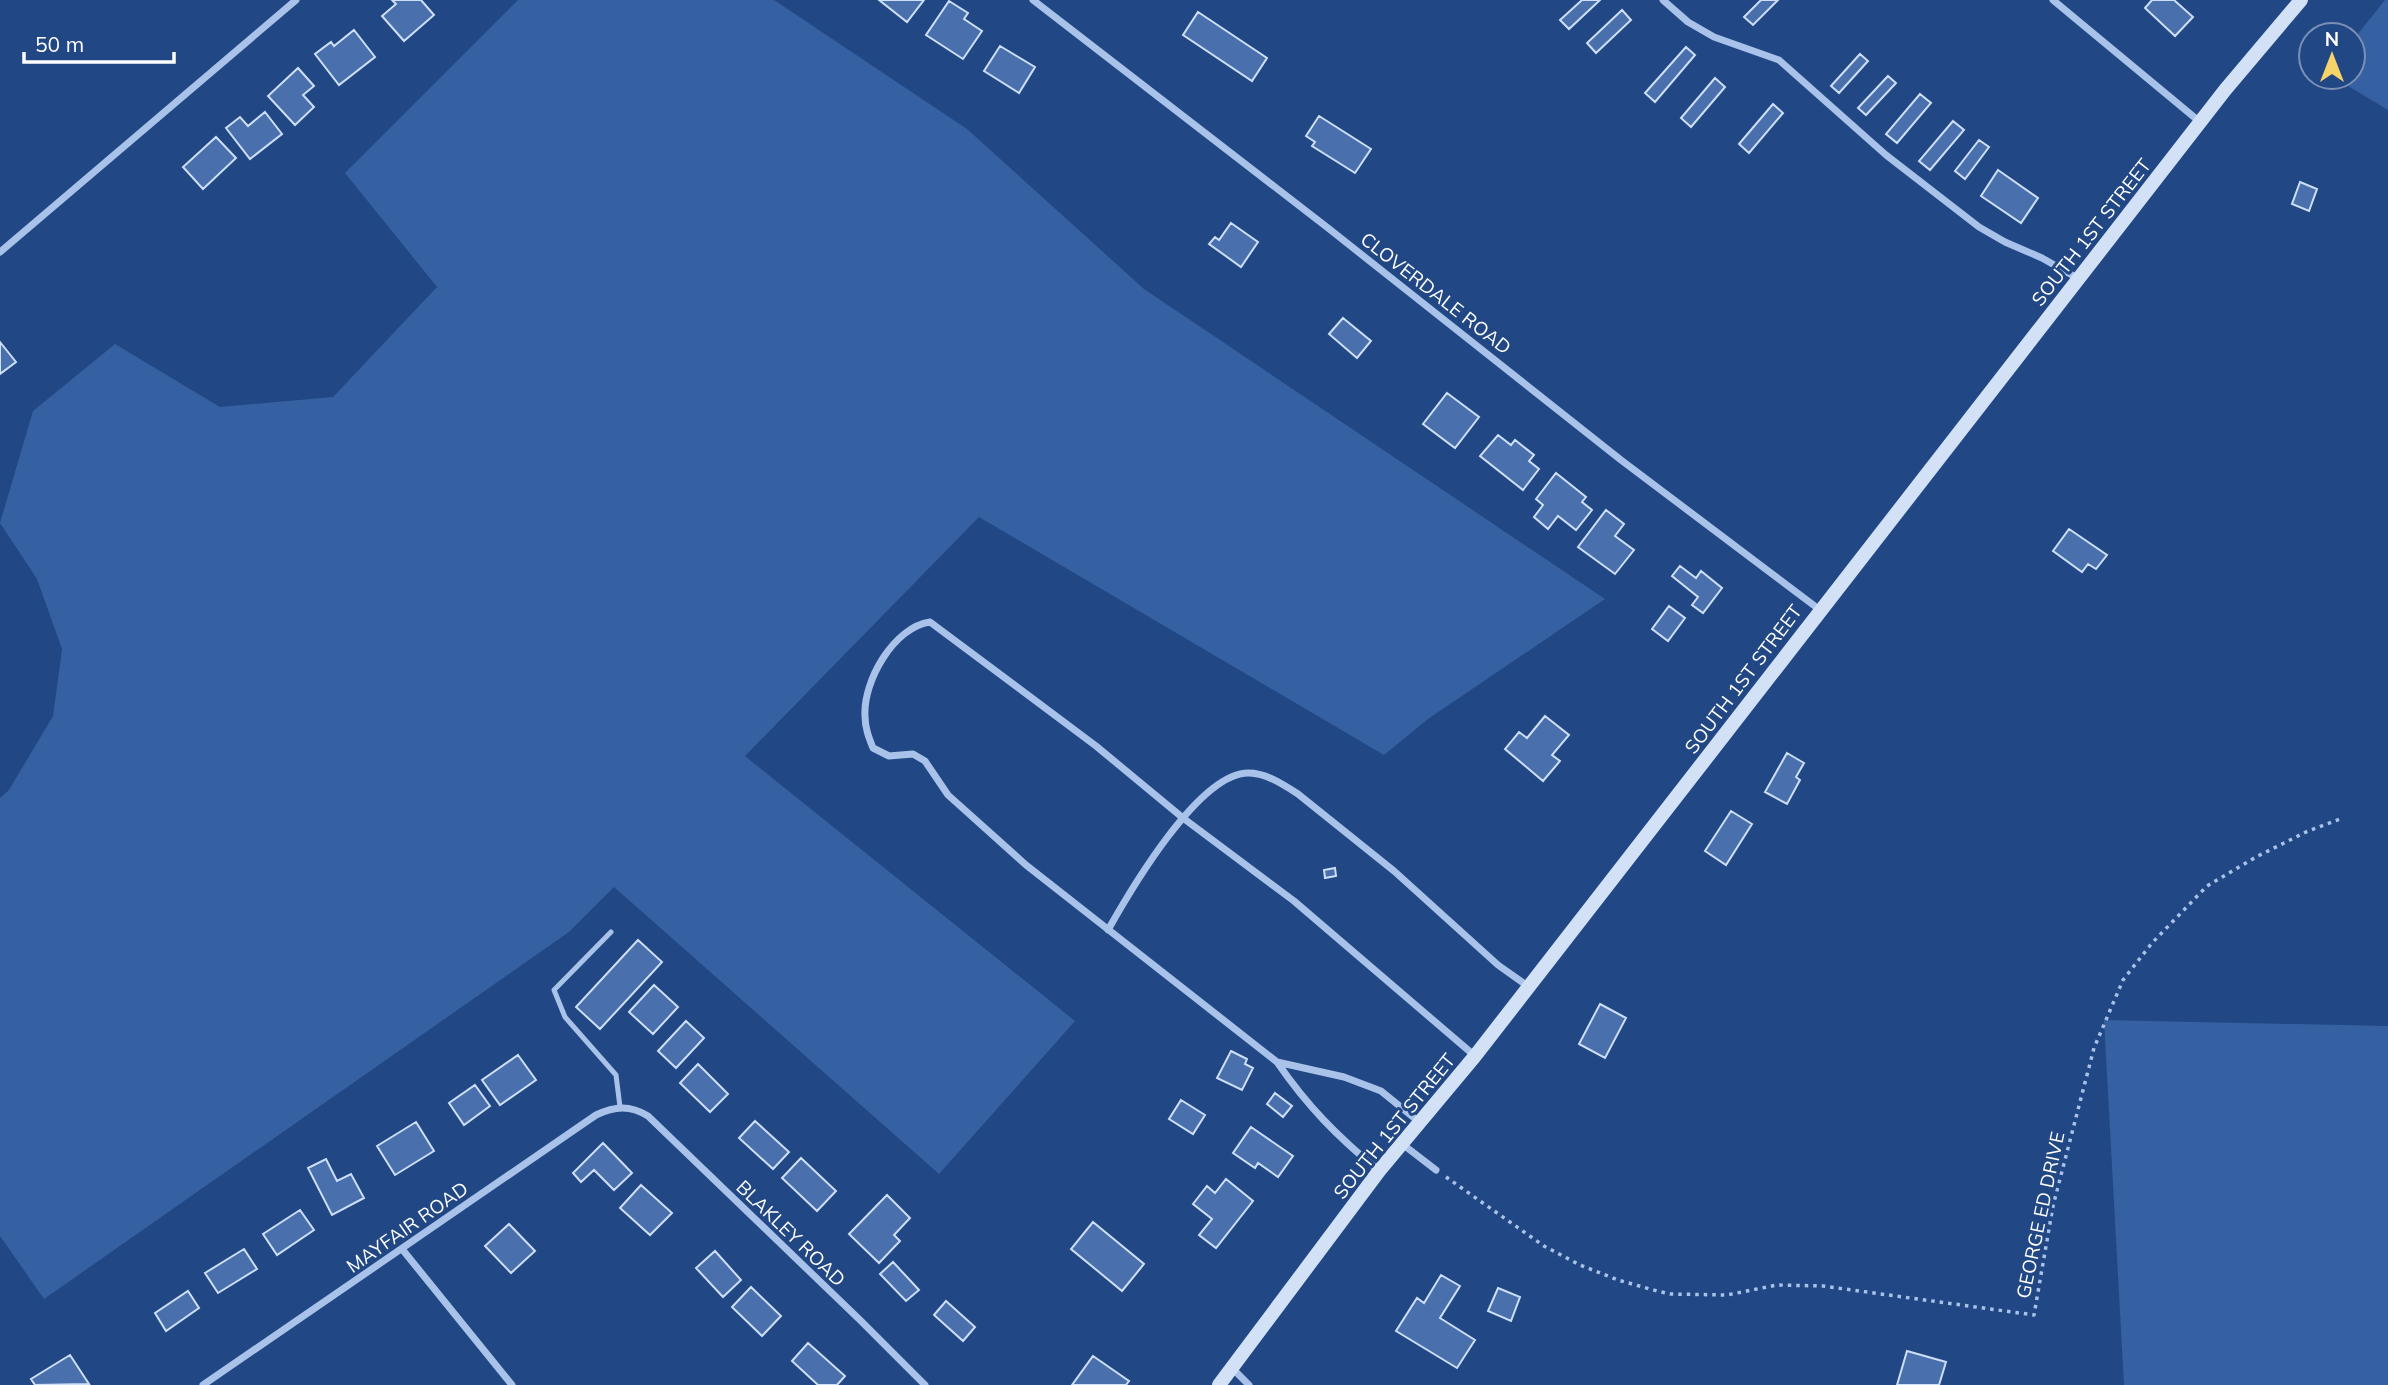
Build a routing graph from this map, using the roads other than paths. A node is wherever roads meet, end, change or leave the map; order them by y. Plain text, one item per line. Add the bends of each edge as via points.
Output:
1 (296, 0) edge
2 (1033, 0) edge
3 (1663, 0) edge
4 (2053, 0) edge
5 (2301, 0) edge
6 (2200, 122) junction
7 (0, 252) edge
8 (2079, 279) junction
9 (1820, 610) junction
10 (1183, 818) junction
11 (1108, 930) junction
12 (611, 932) dead end
13 (1529, 987) junction
14 (1475, 1056) junction
15 (1277, 1062) junction
16 (620, 1107) junction
17 (632, 1108) joint
18 (1418, 1121) junction
19 (1401, 1143) junction
20 (1436, 1170) road end
21 (1379, 1171) junction
22 (402, 1250) junction
23 (1233, 1369) junction
24 (203, 1385) edge
25 (512, 1385) edge
26 (925, 1385) edge
27 (1219, 1385) edge
28 (1249, 1385) edge

1 - 7 street
2 - 9 street, CLOVERDALE ROAD
3 - 8 street via 1714,37 1779,60 1886,155 1979,227
4 - 6 street
5 - 6 main road, SOUTH 1ST STREET
6 - 8 main road, SOUTH 1ST STREET
8 - 9 main road, SOUTH 1ST STREET
9 - 13 main road, SOUTH 1ST STREET
10 - 11 street via 1152,858
10 - 11 street via 1096,746 930,622 907,631 891,648 867,695 865,723 873,748 889,756 914,754 925,761 948,795 973,819
10 - 13 street via 1225,779 1247,772 1283,784 1394,871 1480,950
10 - 14 street via 1294,901
11 - 15 street
12 - 16 lane via 554,990 565,1017 616,1074
13 - 14 main road, SOUTH 1ST STREET
14 - 18 main road, SOUTH 1ST STREET
15 - 18 street via 1344,1077 1381,1091
15 - 21 street via 1322,1121
16 - 17 street, MAYFAIR ROAD
16 - 22 street, MAYFAIR ROAD via 596,1115
17 - 26 street, BLAKLEY ROAD via 648,1116
18 - 19 main road, SOUTH 1ST STREET
19 - 20 street
19 - 21 main road, SOUTH 1ST STREET
21 - 23 main road, SOUTH 1ST STREET
22 - 24 street, MAYFAIR ROAD
22 - 25 street
23 - 27 main road, SOUTH 1ST STREET
23 - 28 street

